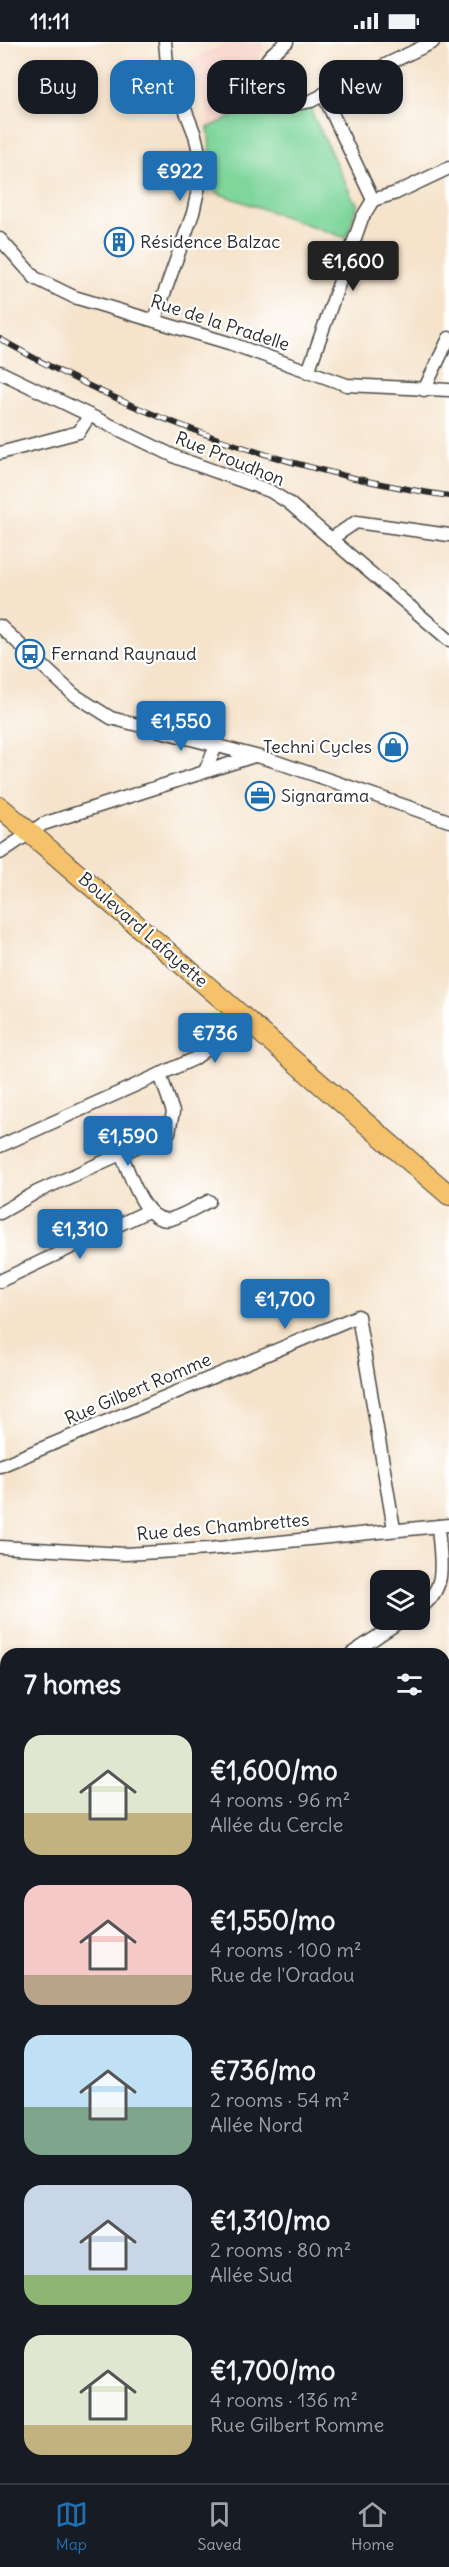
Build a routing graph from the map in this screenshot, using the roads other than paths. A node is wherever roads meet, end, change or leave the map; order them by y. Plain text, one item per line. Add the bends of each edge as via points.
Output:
1 (165, 42) edge
2 (288, 42) edge
3 (433, 42) edge
4 (395, 60) edge
5 (319, 96) edge
6 (332, 114) edge
7 (449, 168) edge
8 (373, 200) junction
9 (0, 239) edge
10 (155, 320) junction
11 (449, 338) edge
12 (0, 372) edge
13 (308, 372) junction
14 (424, 390) junction
15 (449, 390) edge
16 (89, 416) junction
17 (0, 453) edge
18 (449, 535) edge
19 (331, 539) junction
20 (0, 626) edge
21 (449, 640) edge
22 (217, 744) junction
23 (254, 756) junction
24 (205, 771) junction
25 (0, 807) edge
26 (449, 821) edge
27 (28, 831) junction
28 (0, 853) edge
29 (241, 1015) junction
30 (160, 1074) junction
31 (0, 1146) edge
32 (121, 1154) junction
33 (449, 1195) edge
34 (209, 1201) dead end
35 (148, 1211) junction
36 (0, 1213) edge
37 (0, 1281) edge
38 (0, 1466) edge
39 (443, 1525) edge
40 (394, 1529) junction
41 (0, 1547) edge
42 (430, 1601) edge
43 (387, 1630) edge
44 (360, 1648) edge

1 - 10 street via 167,63 195,135 199,186
2 - 5 street via 267,60 264,71 268,82 281,99 294,104
3 - 4 street
6 - 8 street
7 - 8 street
8 - 13 street via 362,219
9 - 10 street, Rue de la Pradelle via 29,272 54,289
10 - 13 street, Rue de la Pradelle
11 - 14 street
12 - 16 street, Rue Proudhon
13 - 14 street, Rue de la Pradelle via 347,385
14 - 15 street, Rue de la Pradelle
16 - 17 street via 79,432
16 - 19 street, Rue Proudhon via 178,458 270,491
18 - 19 street via 356,522
19 - 21 street, Rue Proudhon
20 - 22 street via 98,713
22 - 23 street
22 - 24 street
23 - 24 street
23 - 26 street
24 - 27 street
25 - 27 main road, Boulevard Lafayette
27 - 28 street
27 - 29 main road, Boulevard Lafayette
29 - 30 street via 206,1052
29 - 33 main road, Boulevard Lafayette
30 - 31 street
30 - 32 street via 174,1112 170,1132
32 - 35 street
32 - 36 street
34 - 35 street via 169,1219 157,1218
35 - 37 street
38 - 40 street, Rue Gilbert Romme via 358,1316
39 - 40 street, Rue des Chambrettes
39 - 42 street via 441,1589
40 - 41 street, Rue des Chambrettes via 125,1554
43 - 44 street

